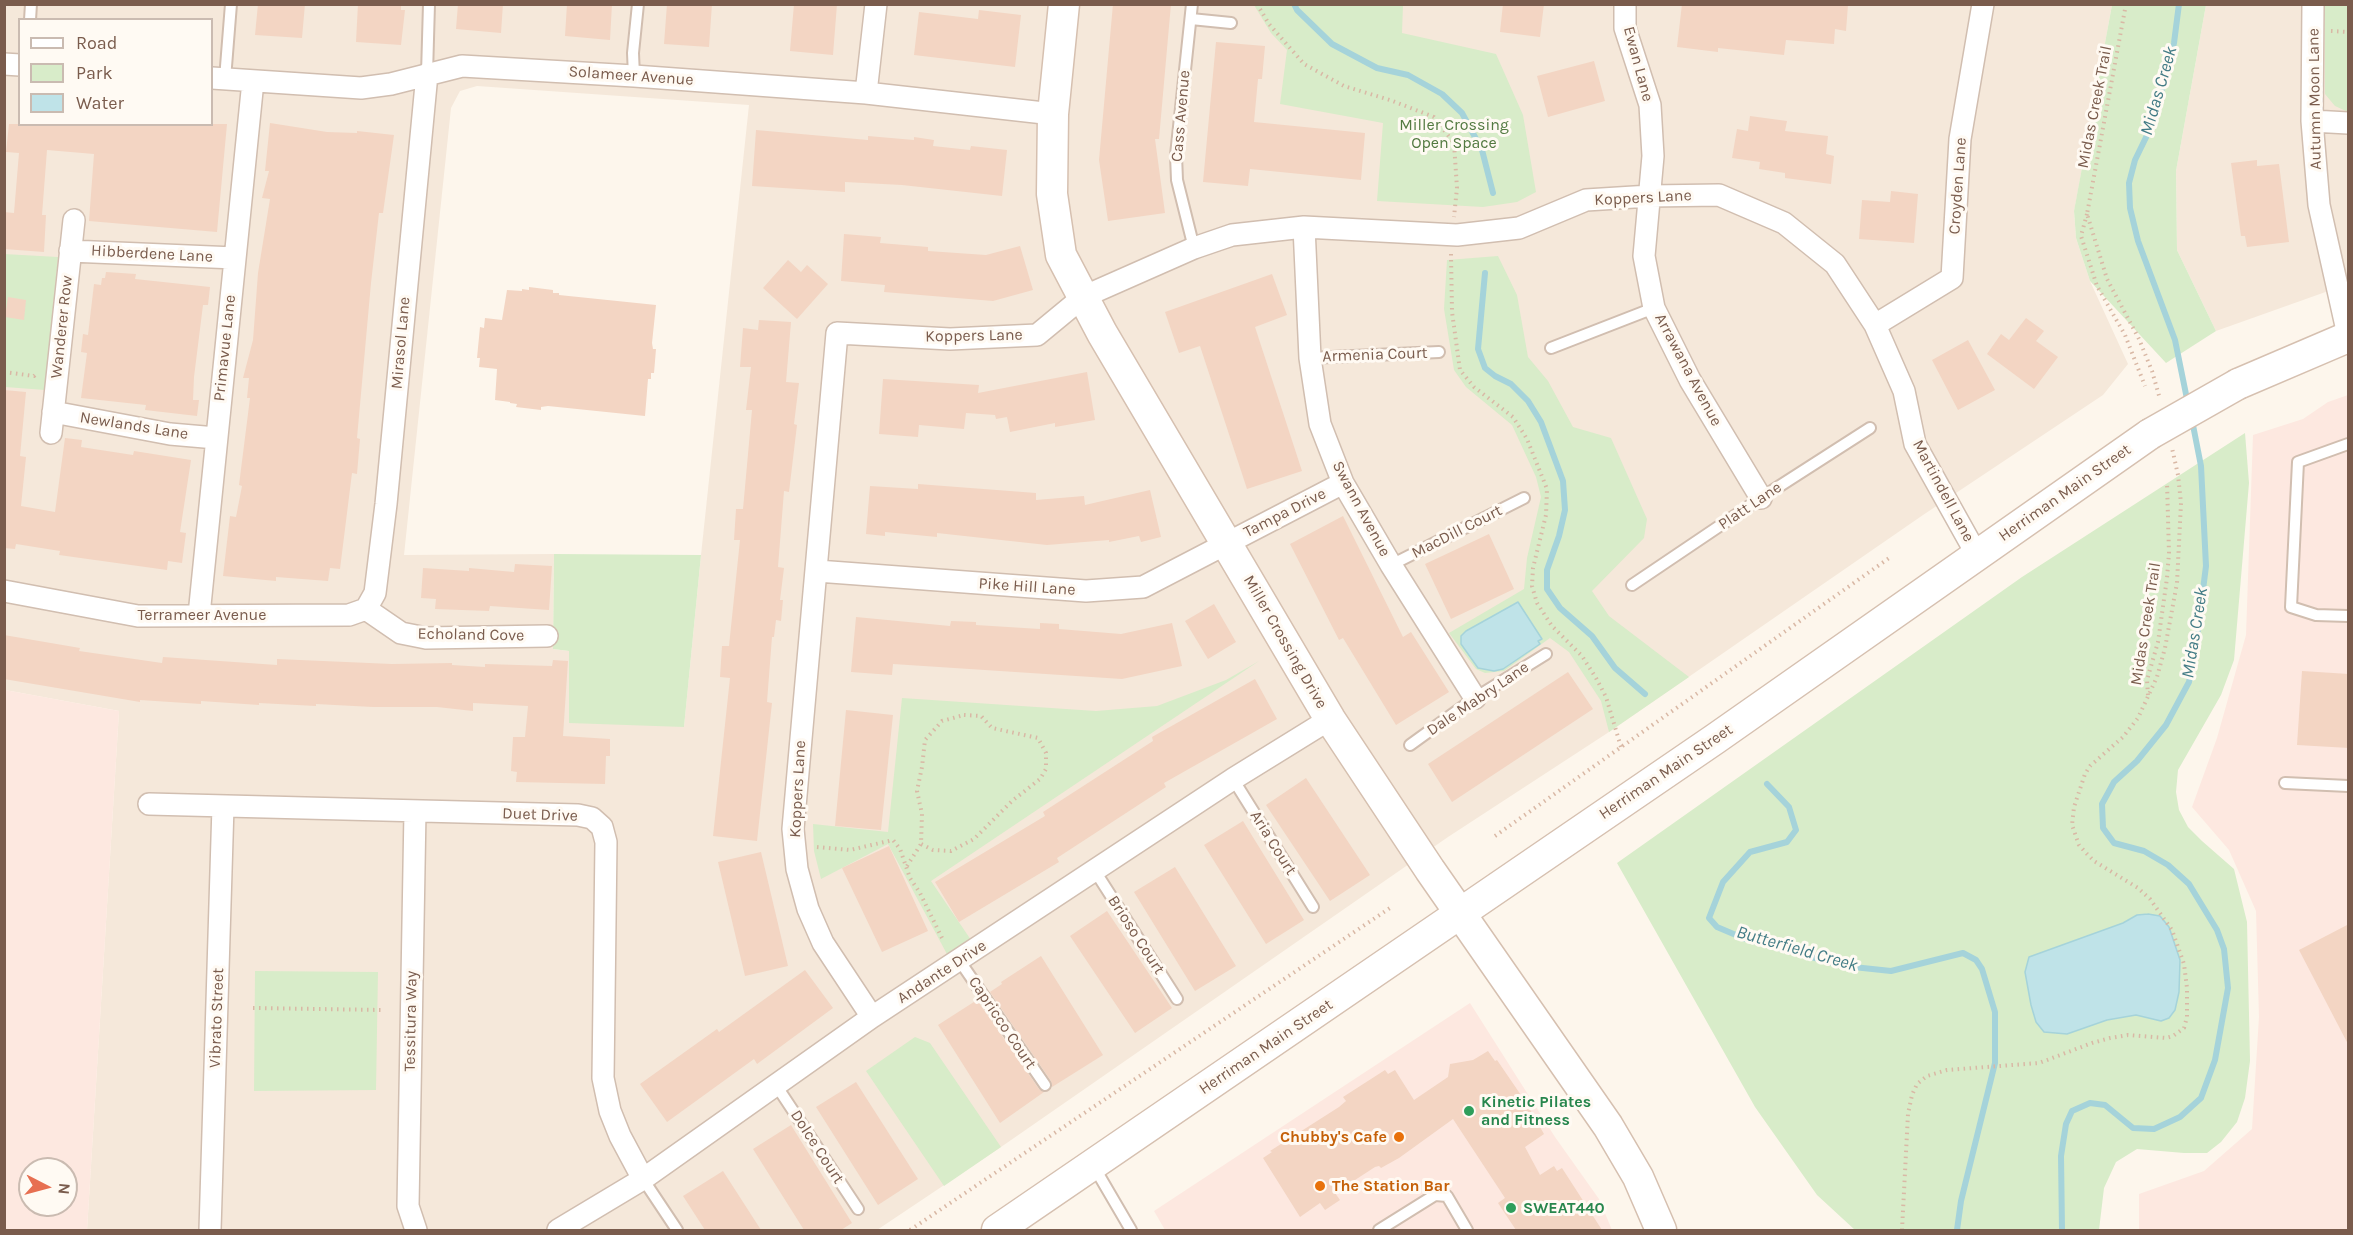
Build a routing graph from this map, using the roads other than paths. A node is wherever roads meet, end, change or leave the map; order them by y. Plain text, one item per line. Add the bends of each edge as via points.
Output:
1 (231, 4) edge
2 (429, 4) edge
3 (638, 4) edge
4 (876, 4) edge
5 (1064, 4) edge
6 (1192, 4) edge
7 (1625, 4) edge
8 (1983, 4) edge
9 (2313, 4) edge
10 (1191, 19) junction
11 (1231, 23) dead end
12 (427, 74) junction
13 (634, 76) junction
14 (218, 79) edge
15 (253, 81) junction
16 (866, 93) junction
17 (1053, 114) junction
18 (2312, 121) junction
19 (2349, 123) edge
20 (1650, 196) junction
21 (74, 220) dead end
22 (1304, 227) junction
23 (1194, 248) junction
24 (70, 251) junction
25 (235, 258) junction
26 (1083, 297) junction
27 (1654, 308) junction
28 (1875, 325) junction
29 (2349, 336) edge
30 (1551, 348) dead end
31 (1439, 352) dead end
32 (1310, 358) junction
33 (52, 423) joint
34 (1869, 428) dead end
35 (216, 438) junction
36 (2349, 444) edge
37 (1343, 483) junction
38 (1524, 498) dead end
39 (1761, 498) junction
40 (1227, 543) junction
41 (1977, 555) junction
42 (1391, 566) junction
43 (817, 571) junction
44 (1632, 585) dead end
45 (4, 591) edge
46 (366, 609) junction
47 (199, 615) junction
48 (2349, 616) edge
49 (547, 636) dead end
50 (1546, 654) dead end
51 (1475, 698) junction
52 (1330, 719) junction
53 (1410, 745) dead end
54 (1233, 779) junction
55 (2285, 783) dead end
56 (2349, 786) edge
57 (149, 804) dead end
58 (223, 806) junction
59 (415, 811) junction
60 (1095, 871) junction
61 (1313, 907) dead end
62 (1461, 914) junction
63 (959, 960) junction
64 (1177, 999) dead end
65 (872, 1017) junction
66 (776, 1085) junction
67 (1045, 1085) dead end
68 (1093, 1165) junction
69 (643, 1179) junction
70 (858, 1209) dead end
71 (210, 1230) edge
72 (416, 1230) edge
73 (558, 1230) edge
74 (676, 1230) edge
75 (998, 1230) edge
76 (1131, 1230) edge
77 (1379, 1230) edge
78 (1467, 1230) edge
79 (1661, 1230) edge

1 - 14 lane
2 - 12 lane
3 - 13 lane
4 - 16 street
5 - 17 main road, Miller Crossing Drive
6 - 10 lane, Cass Avenue
7 - 20 street, Ewan Lane via 1625,28 1650,105
8 - 28 street, Croyden Lane via 1960,139 1952,278
9 - 18 street, Autumn Moon Lane
10 - 11 lane
10 - 23 lane, Cass Avenue via 1176,155 1177,180
12 - 13 street, Solameer Avenue via 462,66
12 - 15 street, Solameer Avenue via 361,88
12 - 46 street, Mirasol Lane via 386,504 375,593
13 - 16 street, Solameer Avenue
14 - 15 street, Solameer Avenue
15 - 25 street, Primavue Lane
16 - 17 street, Solameer Avenue
17 - 26 main road, Miller Crossing Drive via 1052,194 1061,255
18 - 19 street
18 - 29 street, Autumn Moon Lane via 2319,206
20 - 22 street, Koppers Lane via 1586,201 1519,228 1457,235
20 - 27 street, Arrawana Avenue via 1644,256
20 - 28 street, Koppers Lane via 1719,195 1784,223 1835,264
21 - 24 street, Wanderer Row
22 - 23 street, Koppers Lane via 1232,235
22 - 32 street, Swann Avenue
23 - 26 street, Koppers Lane
24 - 25 street, Hibberdene Lane
24 - 33 street, Wanderer Row
25 - 35 street, Primavue Lane
26 - 40 main road, Miller Crossing Drive
26 - 43 street, Koppers Lane via 1037,335 950,339 837,333
27 - 30 lane
27 - 39 street, Arrawana Avenue via 1690,380
28 - 41 street, Martindell Lane via 1904,391 1915,444
29 - 41 main road, Herriman Main Street, bridge via 2238,384 2150,434
31 - 32 lane, Armenia Court
32 - 37 street, Swann Avenue via 1320,424
33 - 35 street, Newlands Lane
34 - 39 lane, Platt Lane
35 - 47 street, Primavue Lane
36 - 48 lane via 2298,462 2291,607 2316,615
37 - 40 street, Tampa Drive
37 - 42 street, Swann Avenue
38 - 42 lane, MacDill Court
39 - 44 lane, Platt Lane
40 - 43 street, Pike Hill Lane via 1143,587 1086,591
40 - 52 main road, Miller Crossing Drive
41 - 62 main road, Herriman Main Street
42 - 51 street, Swann Avenue
43 - 65 street, Koppers Lane via 793,829 797,869 823,943
45 - 47 street, Terrameer Avenue via 138,616
46 - 47 street, Terrameer Avenue via 349,615
46 - 49 street, Echoland Cove via 401,633 426,638
50 - 51 lane, Dale Mabry Lane
51 - 53 lane, Dale Mabry Lane
52 - 54 street, Andante Drive
52 - 62 main road, Miller Crossing Drive
54 - 60 street, Andante Drive
54 - 61 lane, Aria Court
55 - 56 lane
57 - 58 street, Duet Drive
58 - 59 street, Duet Drive
58 - 71 street, Vibrato Street
59 - 69 street, Duet Drive via 578,815 592,818 602,827 606,842 603,1078 610,1111
59 - 72 street, Tessitura Way via 408,1206
60 - 63 street, Andante Drive
60 - 64 lane, Brioso Court
62 - 68 main road, Herriman Main Street
62 - 79 main road, Miller Crossing Drive via 1624,1151
63 - 65 street, Andante Drive
63 - 67 lane, Capricco Court
65 - 66 street, Andante Drive
66 - 69 street, Andante Drive
66 - 70 lane, Dolce Court
68 - 75 main road, Herriman Main Street
68 - 76 lane
69 - 73 street, Andante Drive
69 - 74 lane
77 - 78 lane via 1435,1194 1447,1196

